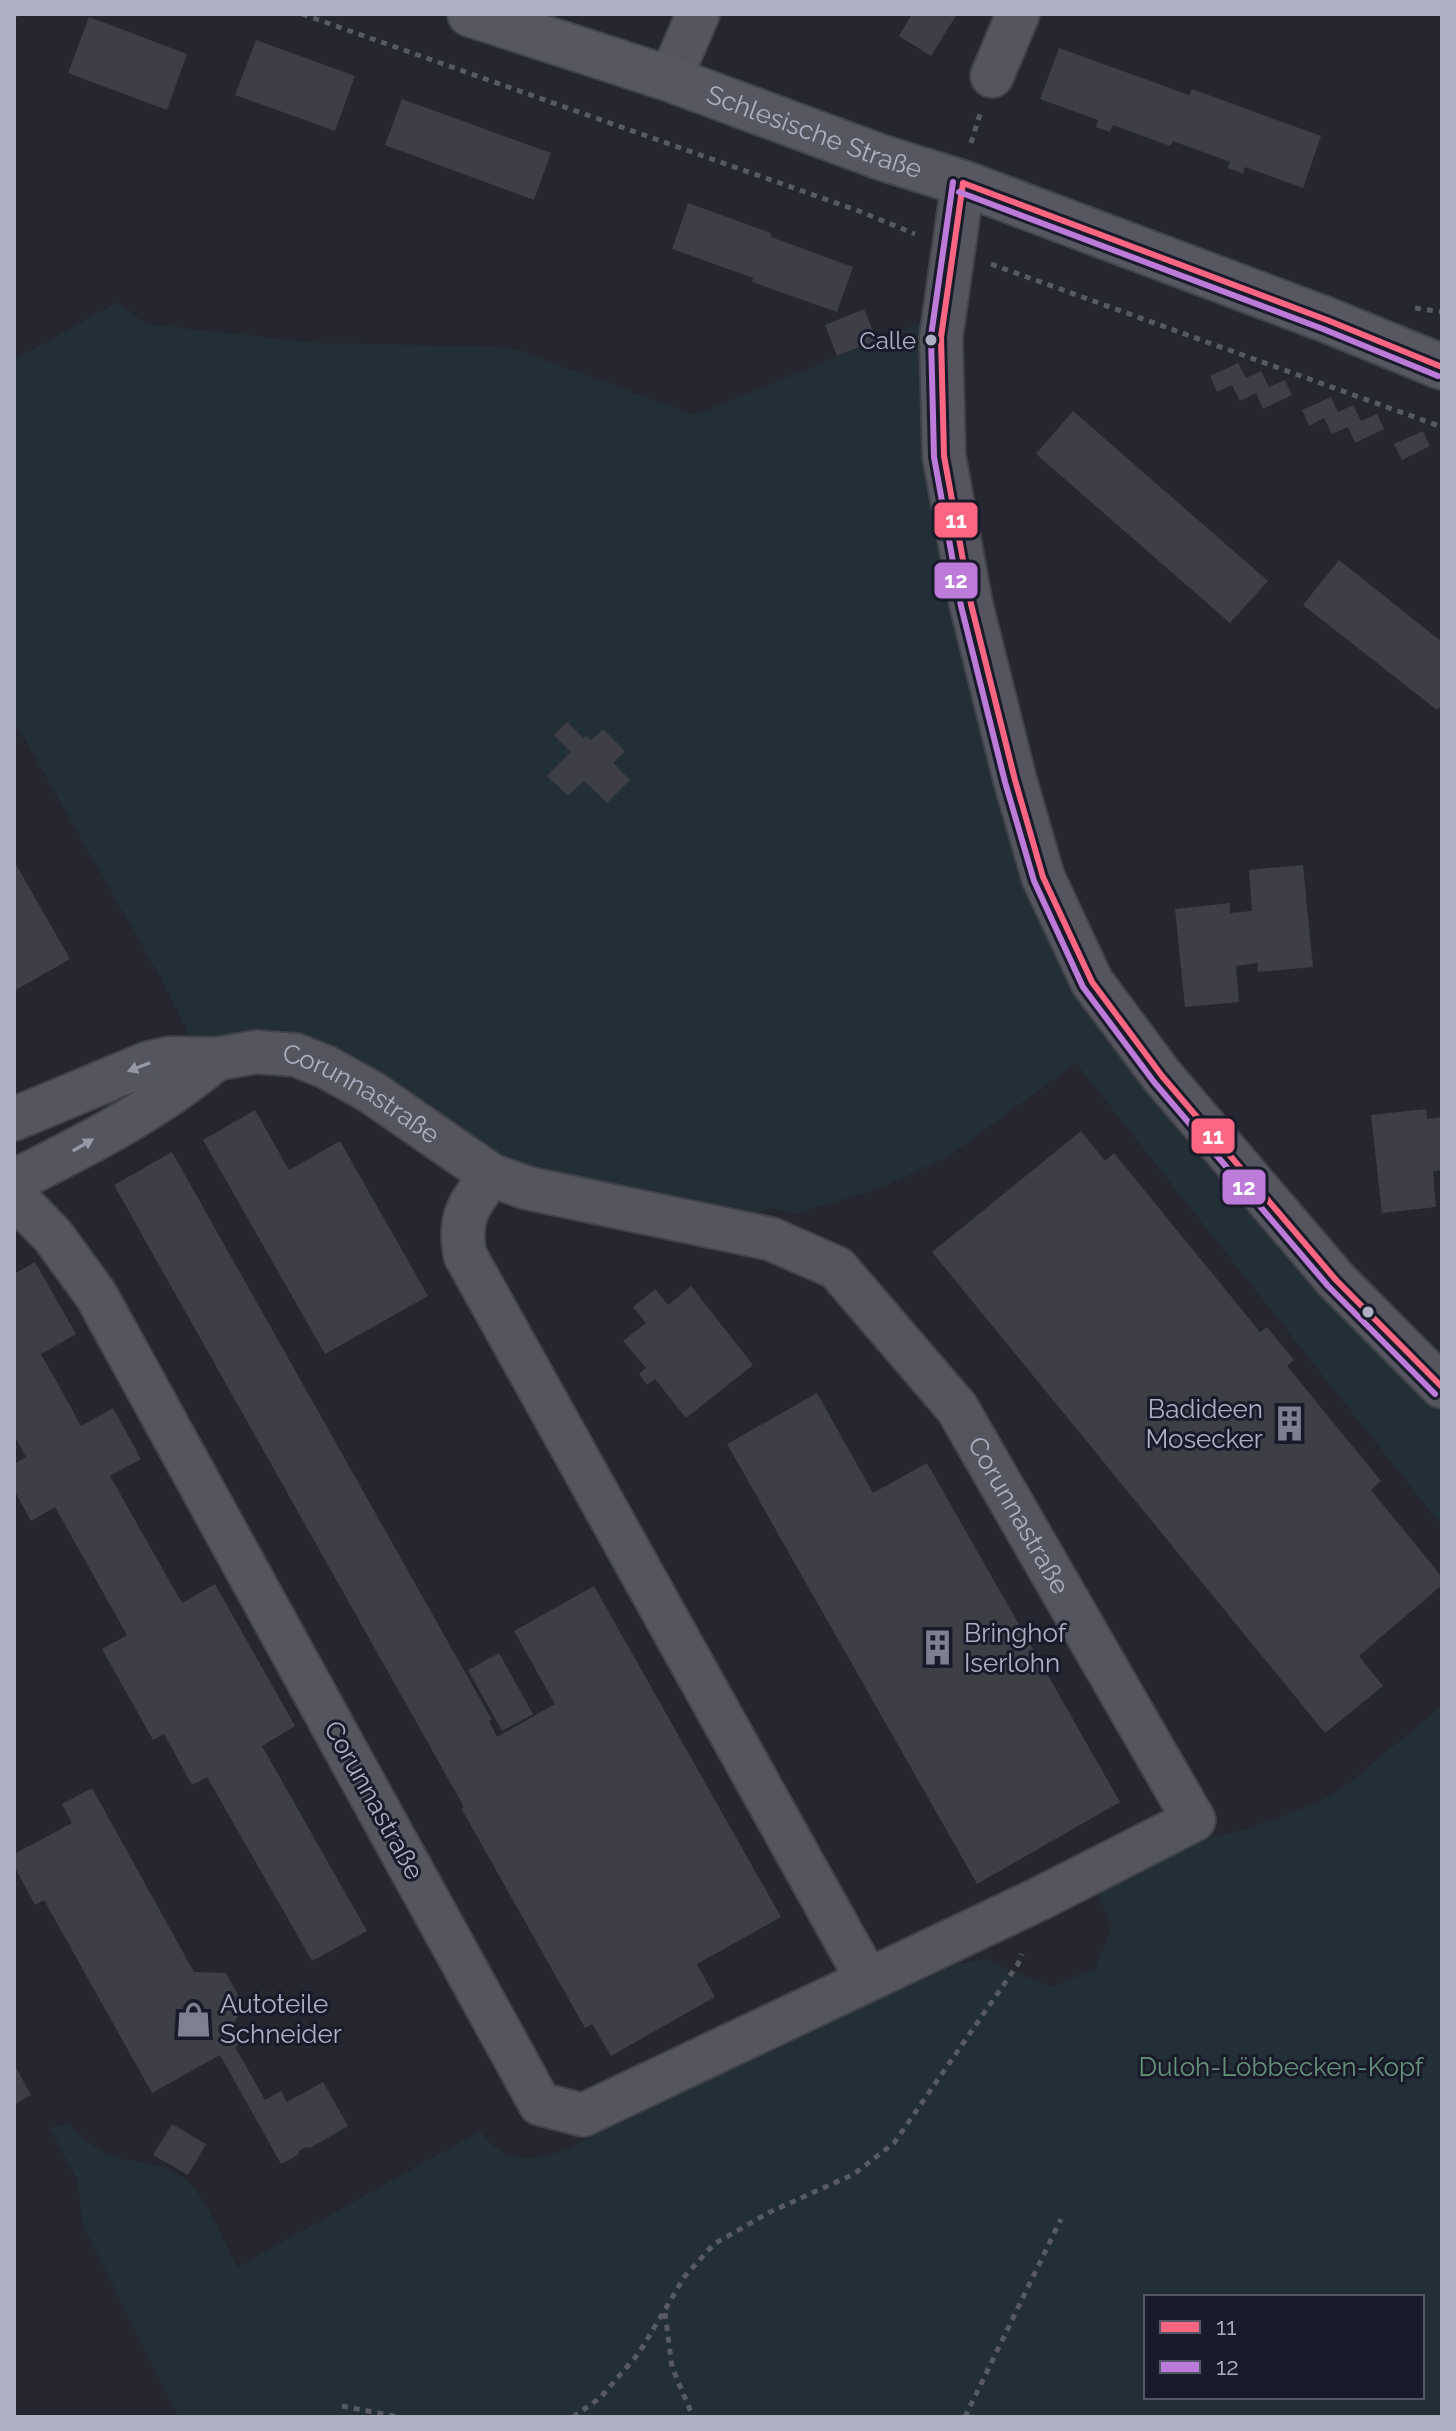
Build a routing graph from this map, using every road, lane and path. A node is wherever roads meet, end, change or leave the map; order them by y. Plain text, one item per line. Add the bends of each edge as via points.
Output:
1 (302, 14) edge
2 (470, 14) edge
3 (516, 14) edge
4 (698, 14) edge
5 (1018, 14) edge
6 (569, 48) junction
7 (992, 76) joint
8 (670, 79) junction
9 (963, 183) junction
10 (953, 250) junction
11 (1327, 320) junction
12 (1442, 354) edge
13 (1442, 367) edge
14 (1442, 427) edge
15 (216, 1059) junction
16 (14, 1119) edge
17 (491, 1175) junction
18 (14, 1181) edge
19 (14, 1196) edge
20 (1442, 1387) edge
21 (1039, 1899) junction
22 (867, 1979) junction
23 (1061, 2219) dead end
24 (664, 2312) junction
25 (342, 2406) dead end
26 (399, 2417) edge
27 (573, 2417) edge
28 (693, 2417) edge
29 (965, 2417) edge

1 - 10 path via 859,211
2 - 6 main road, Schlesische Straße
3 - 6 main road, Schlesische Straße
4 - 8 street
5 - 7 street
6 - 8 main road, Schlesische Straße
7 - 9 path
8 - 9 main road, Schlesische Straße
9 - 10 street
9 - 11 main road, Schlesische Straße
10 - 14 path
10 - 20 street via 941,337 944,456 971,604 1043,877 1092,982 1162,1076 1336,1280
11 - 12 main road, Schlesische Straße
11 - 13 main road, Schlesische Straße
15 -> 16 street, Corunnastraße via 148,1063
15 - 17 street, Corunnastraße via 256,1052 296,1055 326,1067
18 -> 15 street via 180,1090
17 - 21 street, Corunnastraße via 527,1188 771,1239 837,1268 957,1408 1194,1820
17 - 22 street via 466,1209 461,1233 465,1255
19 - 22 street, Corunnastraße via 53,1236 96,1295 540,2104 583,2115
21 - 22 street, Corunnastraße
21 - 24 path via 1018,1964 894,2143 854,2174 714,2244 685,2276
23 - 29 path
24 - 27 path via 639,2353 600,2398
24 - 28 path via 672,2367
25 - 26 path

